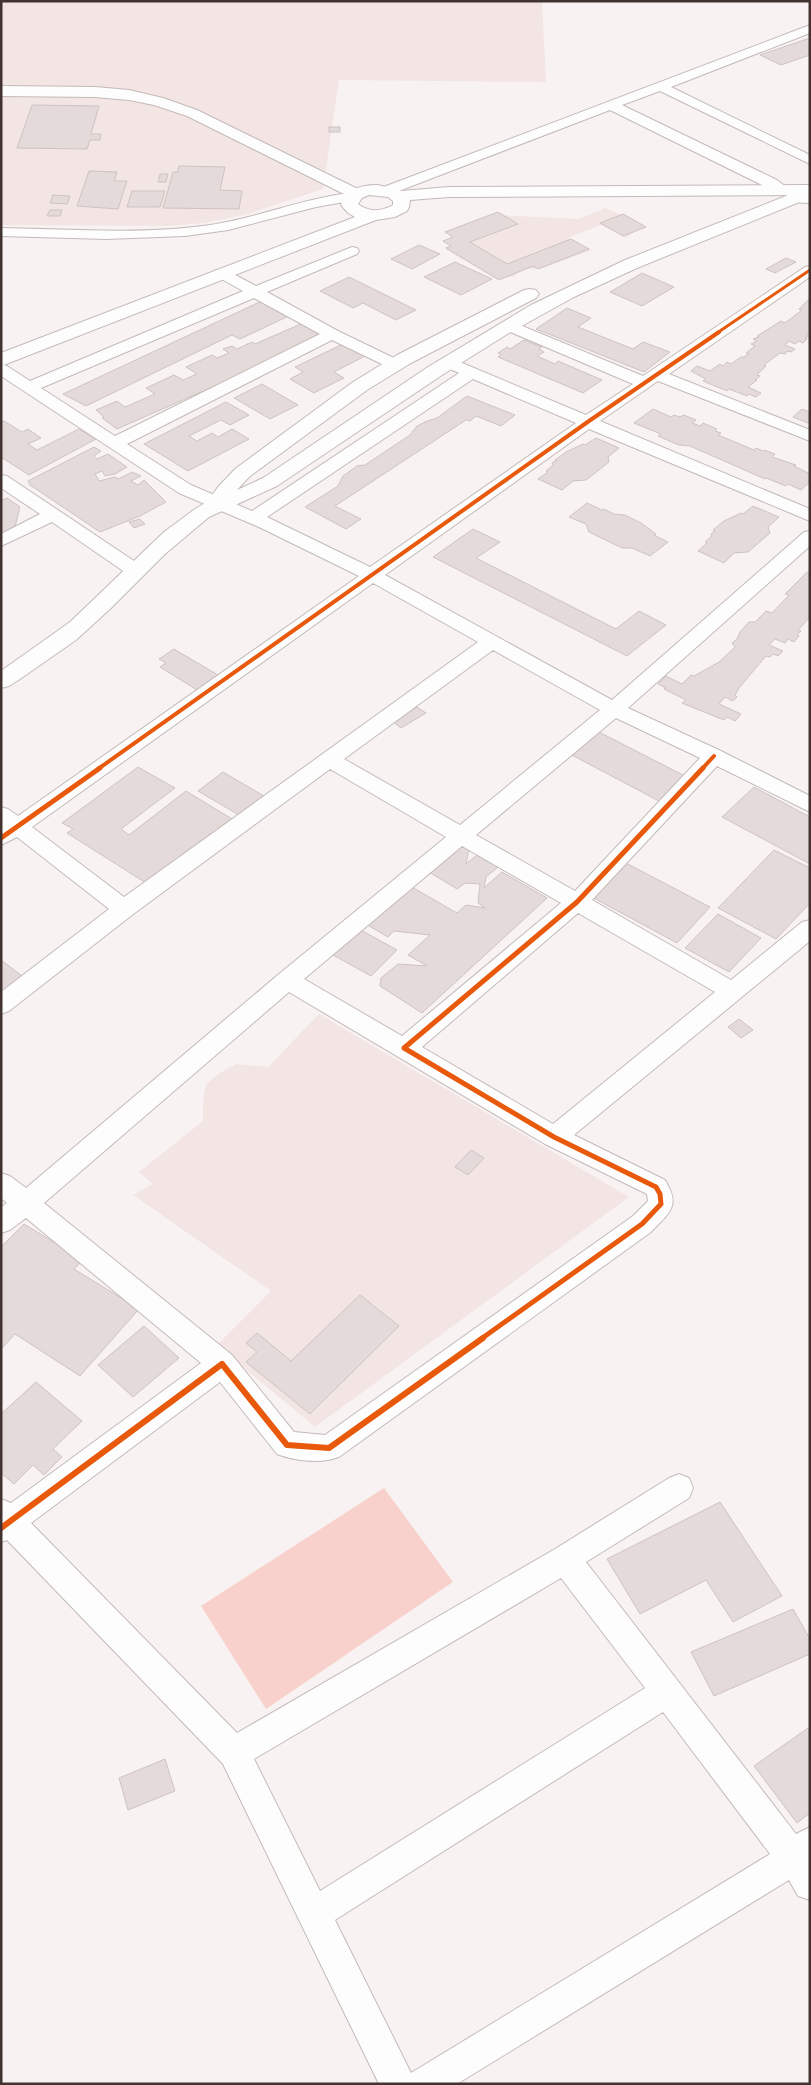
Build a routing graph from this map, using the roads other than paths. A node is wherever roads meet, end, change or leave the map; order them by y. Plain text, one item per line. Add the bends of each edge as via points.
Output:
1 (810, 29) edge
2 (660, 86) junction
3 (1, 91) edge
4 (610, 105) junction
5 (810, 160) edge
6 (810, 179) edge
7 (810, 190) edge
8 (787, 194) junction
9 (395, 198) junction
10 (763, 199) junction
11 (810, 199) edge
12 (353, 200) junction
13 (375, 215) junction
14 (341, 227) junction
15 (1, 232) edge
16 (352, 250) dead end
17 (810, 270) edge
18 (221, 273) junction
19 (254, 291) junction
20 (509, 326) junction
21 (332, 334) junction
22 (1, 360) edge
23 (449, 363) junction
24 (394, 364) junction
25 (1, 369) edge
26 (472, 372) junction
27 (651, 379) junction
28 (29, 387) junction
29 (589, 421) junction
30 (810, 436) edge
31 (115, 443) junction
32 (1, 480) edge
33 (216, 504) junction
34 (52, 515) junction
35 (810, 516) edge
36 (254, 518) junction
37 (810, 536) edge
38 (1, 541) edge
39 (136, 571) junction
40 (372, 574) junction
41 (492, 641) junction
42 (1, 681) edge
43 (614, 709) junction
44 (714, 756) junction
45 (329, 760) junction
46 (810, 805) edge
47 (7, 826) edge
48 (461, 835) junction
49 (577, 902) junction
50 (124, 909) junction
51 (810, 928) edge
52 (287, 980) junction
53 (732, 991) junction
54 (1, 1005) edge
55 (404, 1048) junction
56 (554, 1137) junction
57 (1, 1183) edge
58 (26, 1203) junction
59 (1, 1222) edge
60 (222, 1364) junction
61 (679, 1488) dead end
62 (4, 1521) edge
63 (565, 1560) junction
64 (667, 1692) junction
65 (234, 1753) junction
66 (805, 1862) edge
67 (314, 1914) junction
68 (398, 2084) edge
69 (424, 2084) edge

1 - 2 street
2 - 4 street
2 - 5 street
3 - 12 street via 95,92 158,101 192,113
4 - 8 street via 772,183
4 - 9 street
6 - 8 street
7 - 8 street
8 - 9 street via 436,192
8 - 10 street
8 - 11 street
8 - 20 street via 614,271
9 - 10 street via 454,201
9 - 12 street via 370,190
9 - 13 street via 390,213
10 - 24 street via 518,299
12 - 13 street via 362,213
12 - 14 street via 349,218
12 - 15 street via 319,202 241,224 178,234
13 - 14 street
14 - 18 street
16 - 19 street
17 - 27 street
18 - 19 street
18 - 22 street
19 - 21 street
19 - 28 street
20 - 23 street
20 - 27 street
21 - 24 street
21 - 31 street
23 - 26 street
23 - 33 street via 267,484
24 - 33 street via 242,473
25 - 28 street
26 - 29 street
26 - 36 street
27 - 29 street
27 - 30 street
28 - 31 street
29 - 35 street
29 - 40 street
31 - 33 street via 170,480
32 - 34 street
33 - 36 street
33 - 39 street via 178,531
34 - 38 street
34 - 39 street
36 - 40 street
37 - 43 street
39 - 42 street via 87,620
40 - 41 street
40 - 47 street
41 - 43 street
41 - 45 street
43 - 44 street
43 - 48 street
44 - 46 street
44 - 49 street
45 - 48 street
45 - 50 street
47 - 50 street
48 - 49 street
48 - 52 street
49 - 53 street
49 - 55 street
50 - 54 street
51 - 53 street
52 - 55 street
52 - 58 street
53 - 56 street
55 - 56 street
56 - 60 street via 656,1187 661,1204 642,1224 329,1448 287,1445
57 - 58 street
58 - 59 street
58 - 60 street
60 - 62 street
61 - 63 street
62 - 65 street
63 - 64 street
63 - 65 street
64 - 66 street
64 - 67 street
65 - 67 street
66 - 69 street
67 - 68 street

